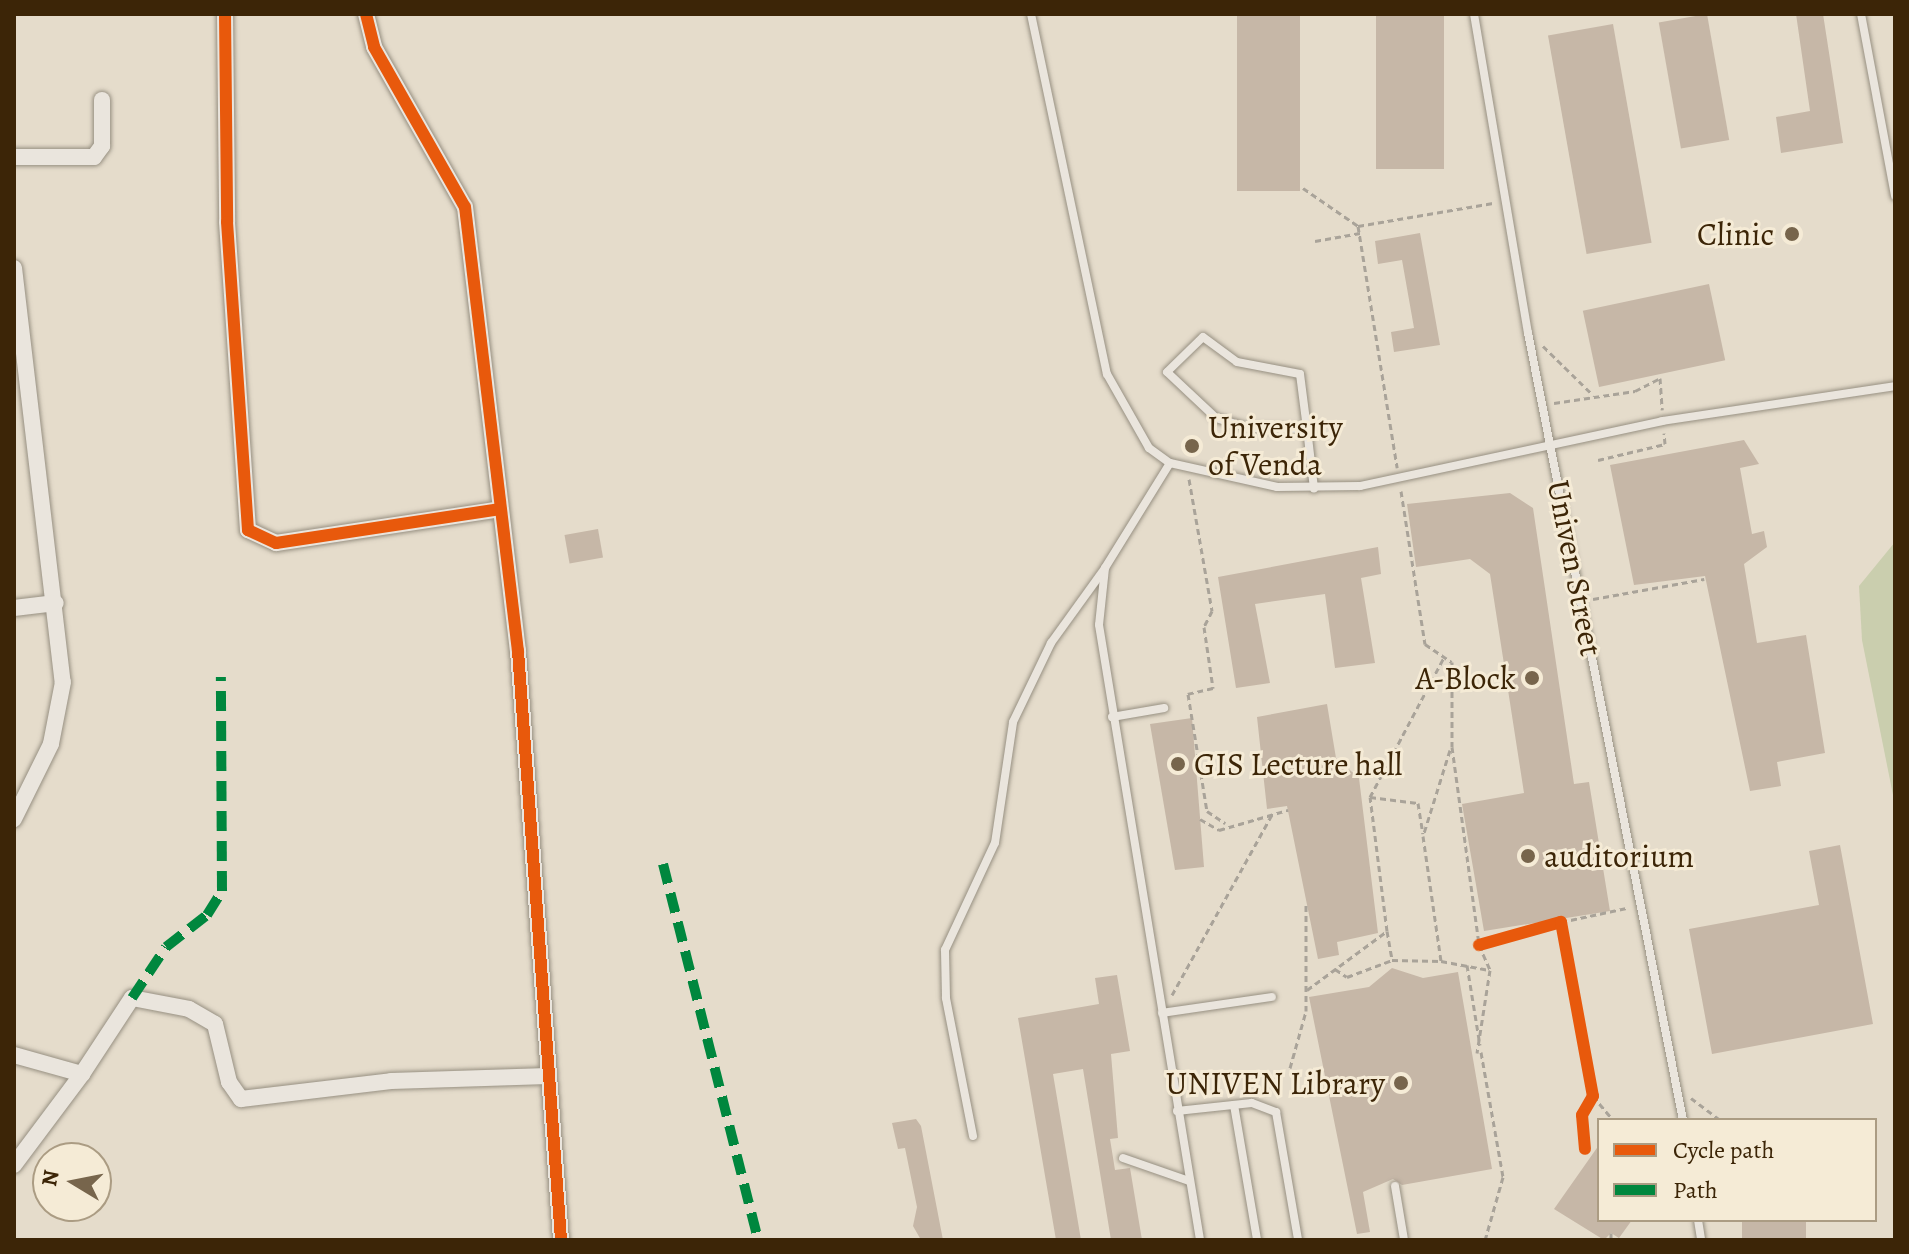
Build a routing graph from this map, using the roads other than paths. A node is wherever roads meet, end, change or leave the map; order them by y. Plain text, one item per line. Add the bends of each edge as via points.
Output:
1 (225, 14) edge
2 (366, 14) edge
3 (1031, 14) edge
4 (1474, 14) edge
5 (1861, 14) edge
6 (102, 100) dead end
7 (14, 157) edge
8 (1895, 196) edge
9 (14, 268) edge
10 (1895, 386) edge
11 (1307, 429) junction
12 (1550, 444) junction
13 (1170, 463) junction
14 (1314, 489) junction
15 (500, 509) junction
16 (1105, 568) junction
17 (56, 603) junction
18 (14, 608) edge
19 (1164, 708) dead end
20 (1112, 717) junction
21 (14, 819) edge
22 (1272, 997) dead end
23 (1162, 1013) junction
24 (14, 1055) edge
25 (82, 1074) junction
26 (548, 1076) junction
27 (1234, 1105) junction
28 (1177, 1111) junction
29 (1683, 1118) edge
30 (973, 1136) dead end
31 (1123, 1158) dead end
32 (14, 1165) edge
33 (1189, 1181) junction
34 (1395, 1186) dead end
35 (561, 1240) edge
36 (1200, 1240) edge
37 (1257, 1240) edge
38 (1298, 1240) edge
39 (1404, 1240) edge

1 - 15 street via 227,238 248,530 276,543
2 - 15 street via 374,47 465,207
3 - 13 lane via 1107,374 1149,448
4 - 12 lane, Univen Street
5 - 8 lane
6 - 7 street via 102,146 94,157
9 - 17 street
10 - 12 lane via 1662,421
11 - 11 lane via 1249,428 1216,418 1167,372 1203,337 1237,362 1300,374
11 - 14 lane
12 - 14 lane via 1399,478
12 - 29 lane, Univen Street
13 - 14 lane via 1188,472
13 - 16 lane
15 - 26 street via 532,812
16 - 20 lane via 1099,625
16 - 30 lane via 1051,643 1013,722 995,843 945,950 946,998
17 - 18 street
17 - 21 street via 60,715
19 - 20 lane
20 - 23 lane
22 - 23 lane
23 - 28 lane
24 - 25 street
25 - 26 street via 132,998 189,1009 215,1024 229,1082 241,1099 391,1081
25 - 32 street
26 - 35 street
27 - 28 lane
27 - 37 lane
27 - 38 lane via 1260,1104 1280,1119
28 - 33 lane
31 - 33 lane
33 - 36 lane
34 - 39 lane

